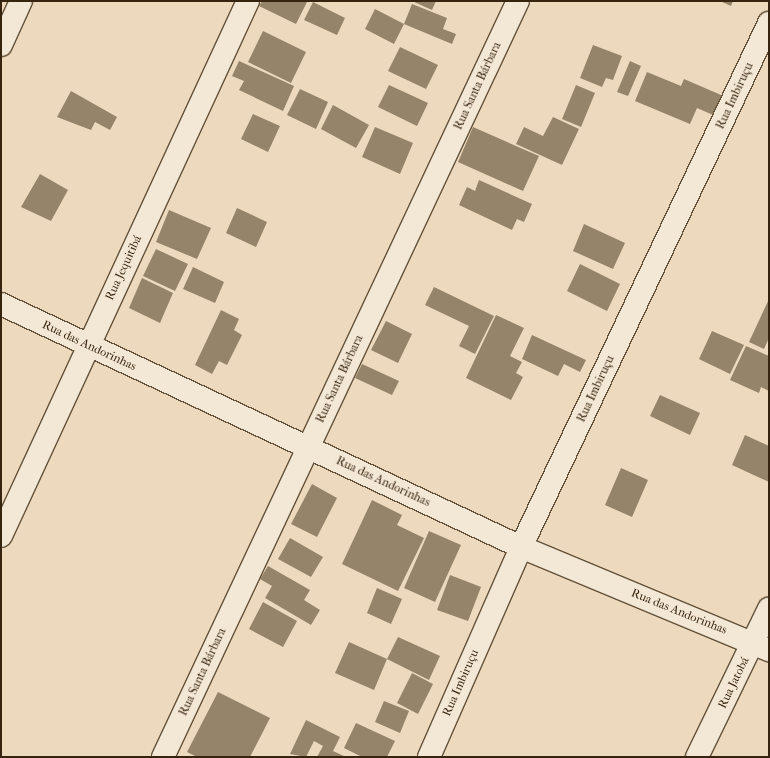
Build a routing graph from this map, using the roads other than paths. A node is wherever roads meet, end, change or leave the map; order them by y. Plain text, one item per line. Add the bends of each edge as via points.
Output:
1 (21, 1) edge
2 (248, 1) edge
3 (518, 1) edge
4 (769, 23) edge
5 (1, 45) edge
6 (1, 304) edge
7 (88, 346) junction
8 (308, 447) junction
9 (1, 536) edge
10 (521, 547) junction
11 (769, 609) edge
12 (761, 646) edge
13 (163, 757) edge
14 (429, 757) edge
15 (697, 757) edge

1 - 5 street
2 - 7 street, Rua Jequitibá
3 - 8 street, Rua Santa Bárbara
4 - 10 street, Rua Imbiruçu
6 - 7 street, Rua das Andorinhas
7 - 8 street, Rua das Andorinhas
7 - 9 street, Rua Jequitibá
8 - 10 street, Rua das Andorinhas
8 - 13 street, Rua Santa Bárbara
10 - 12 street, Rua das Andorinhas
10 - 14 street, Rua Imbiruçu
11 - 12 street, Rua Jatobá
12 - 15 street, Rua Jatobá

